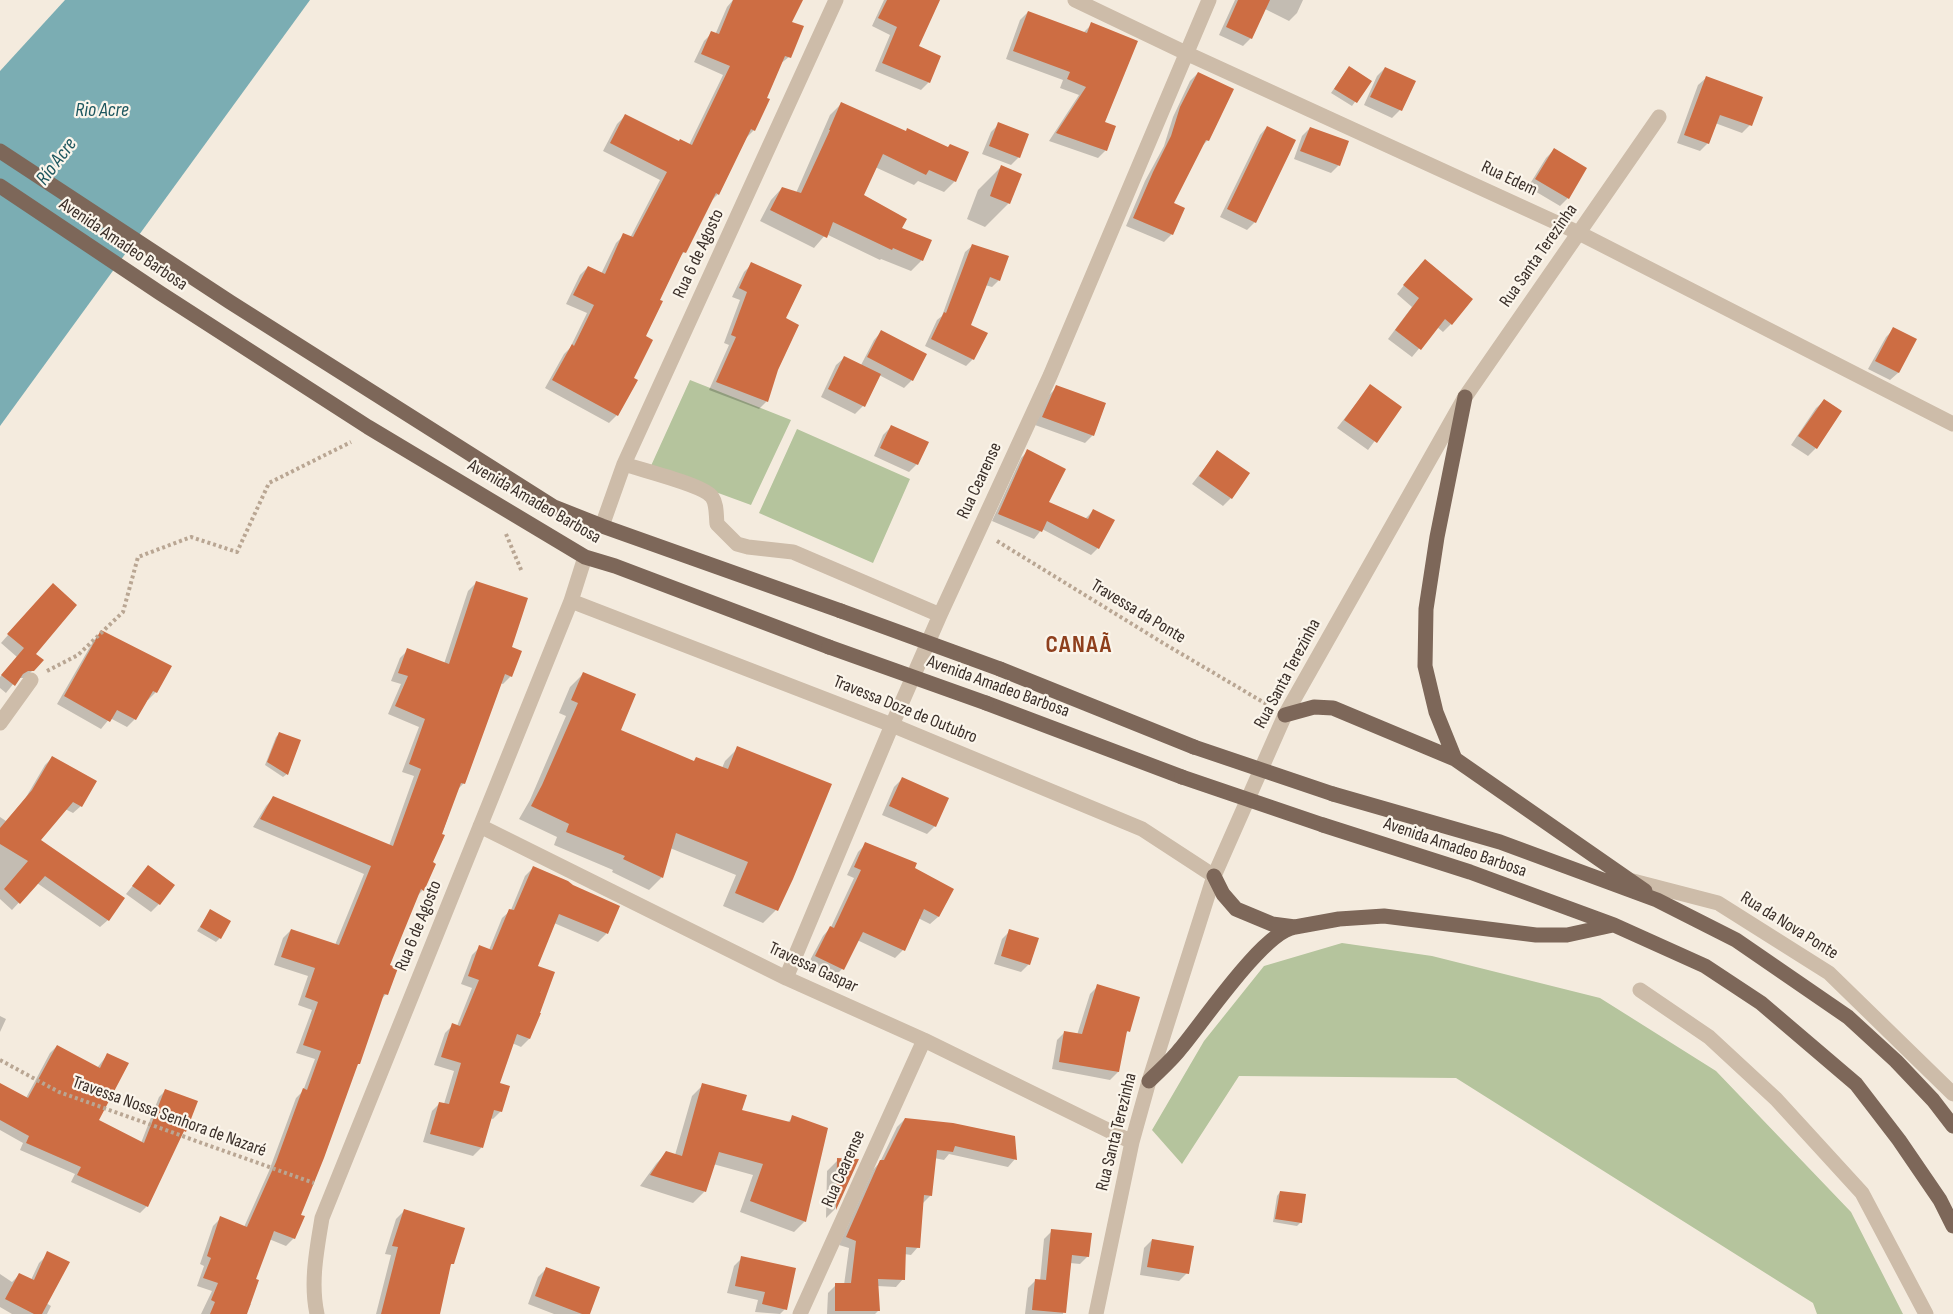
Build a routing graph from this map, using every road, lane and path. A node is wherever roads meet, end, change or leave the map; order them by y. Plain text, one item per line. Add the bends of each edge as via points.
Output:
1 (836, 0) edge
2 (1075, 0) edge
3 (1209, 0) edge
4 (1188, 54) junction
5 (1659, 117) dead end
6 (0, 151) edge
7 (0, 186) edge
8 (1579, 233) junction
9 (1465, 398) junction
10 (1953, 424) edge
11 (356, 439) dead end
12 (624, 464) junction
13 (602, 526) junction
14 (979, 530) junction
15 (505, 532) dead end
16 (585, 557) junction
17 (522, 572) dead end
18 (571, 601) junction
19 (940, 615) junction
20 (31, 680) joint
21 (1286, 715) junction
22 (0, 723) edge
23 (892, 725) junction
24 (1455, 759) junction
25 (480, 826) junction
26 (1214, 876) junction
27 (1633, 881) junction
28 (1657, 900) junction
29 (1614, 925) junction
30 (1295, 927) junction
31 (786, 978) junction
32 (1640, 990) dead end
33 (924, 1040) junction
34 (0, 1060) edge
35 (1149, 1081) junction
36 (1953, 1094) edge
37 (1953, 1126) edge
38 (1132, 1142) junction
39 (333, 1190) junction
40 (1953, 1226) edge
41 (1096, 1313) edge
42 (317, 1314) edge
43 (800, 1314) edge
44 (1112, 1314) edge
45 (1926, 1314) edge

1 - 12 street, Rua 6 de Agosto
2 - 4 street, Rua Edem
3 - 4 street, Rua Cearense
4 - 8 street, Rua Edem
4 - 14 street, Rua Cearense via 1050,376
5 - 8 street, Rua Santa Terezinha
6 - 13 main road, Avenida Amadeo Barbosa via 554,507
7 - 16 main road, Avenida Amadeo Barbosa via 368,427
8 - 9 street, Rua Santa Terezinha
8 - 10 street, Rua Edem
9 - 21 street, Rua Santa Terezinha
9 - 24 main road via 1426,609 1425,666 1436,712
11 - 20 path via 269,483 237,552 191,537 138,557 123,612 78,654
12 - 13 street, Rua 6 de Agosto
12 - 19 street via 710,494 715,502 717,524 737,544 793,552
13 - 28 main road, Avenida Amadeo Barbosa, bridge via 1000,669 1194,747 1333,794 1500,842
14 - 19 street, Rua Cearense
14 - 21 path, Travessa da Ponte
15 - 17 path
16 - 18 street, Rua 6 de Agosto
16 - 29 main road, Avenida Amadeo Barbosa, bridge via 1182,777 1470,872
18 - 23 street, Travessa Doze de Outubro
18 - 25 street, Rua 6 de Agosto
19 - 23 street, Rua Cearense
20 - 22 street
21 - 24 main road via 1314,707 1333,708
21 - 26 street, Rua Santa Terezinha
23 - 26 street, Travessa Doze de Outubro via 1142,829
23 - 31 street, Rua Cearense
24 - 27 main road
25 - 31 street, Travessa Gaspar
25 - 39 street, Rua 6 de Agosto
26 - 30 main road via 1236,909 1272,924
26 - 35 street, Rua Santa Terezinha
27 - 28 main road
27 - 36 street, Rua da Nova Ponte via 1718,903 1829,973
28 - 37 main road, Avenida Amadeo Barbosa via 1736,940 1848,1017 1904,1069
29 - 30 main road via 1567,935 1536,936 1384,916
29 - 40 main road, Avenida Amadeo Barbosa via 1705,966 1761,1003 1856,1084 1940,1200
30 - 35 main road via 1271,940 1222,994 1179,1051
31 - 33 street, Travessa Gaspar
32 - 45 street via 1717,1045 1776,1099 1862,1193
33 - 38 street, Travessa Gaspar
33 - 43 street, Rua Cearense
34 - 39 path, Travessa Nossa Senhora de Nazaré via 59,1092
35 - 38 street, Rua Santa Terezinha
38 - 41 street, Rua Santa Terezinha
39 - 42 street, Rua 6 de Agosto via 322,1218 315,1256
41 - 44 street

